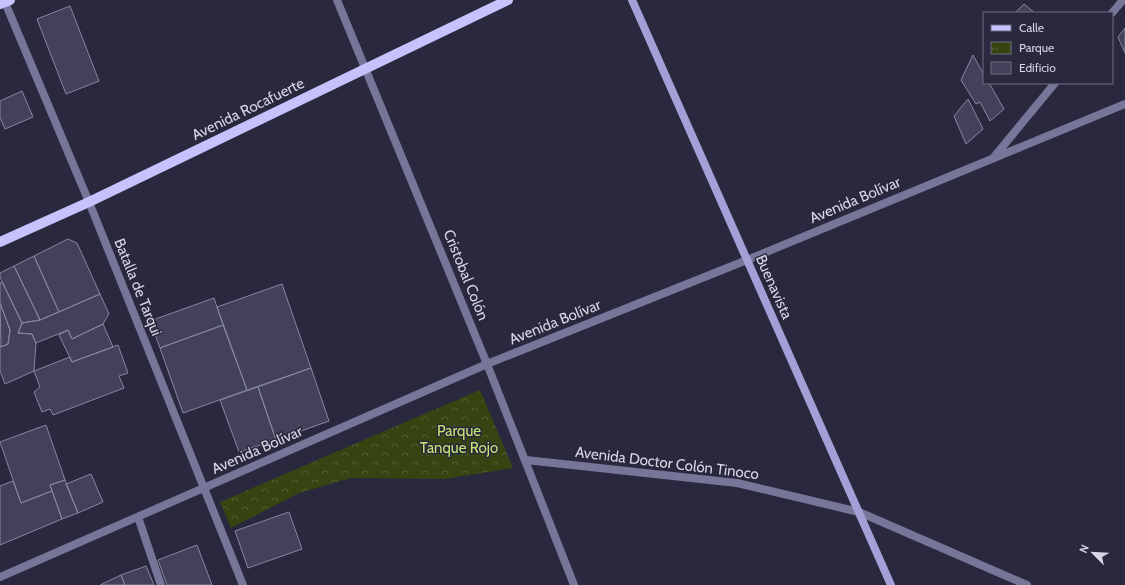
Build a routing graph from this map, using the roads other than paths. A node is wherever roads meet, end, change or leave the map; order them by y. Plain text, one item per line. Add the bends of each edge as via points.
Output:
1 (337, 0) edge
2 (508, 0) edge
3 (632, 0) edge
4 (1123, 0) edge
5 (5, 2) edge
6 (1113, 12) edge
7 (366, 69) junction
8 (1054, 84) edge
9 (1125, 104) edge
10 (994, 157) junction
11 (89, 202) junction
12 (0, 242) edge
13 (747, 260) junction
14 (487, 364) junction
15 (526, 460) junction
16 (203, 489) junction
17 (859, 512) junction
18 (138, 517) junction
19 (0, 577) edge
20 (161, 585) edge
21 (243, 585) edge
22 (574, 585) edge
23 (891, 585) edge
24 (1027, 585) edge

1 - 7 street, Cristobal Colón
2 - 7 main road, Avenida Rocafuerte
3 - 13 street, Buenavista
4 - 6 street
5 - 11 street, Batalla de Tarqui
7 - 11 main road, Avenida Rocafuerte
7 - 14 street, Cristobal Colón
8 - 10 street
9 - 10 street, Avenida Bolívar
10 - 13 street, Avenida Bolívar
11 - 12 main road, Avenida Rocafuerte
11 - 16 street, Batalla de Tarqui
13 - 14 street, Avenida Bolívar
13 - 17 street, Buenavista
14 - 15 street, Cristobal Colón
14 - 16 street, Avenida Bolívar
15 - 17 street, Avenida Doctor Colón Tinoco via 737,483
15 - 22 street, Cristobal Colón
16 - 18 street, Avenida Bolívar
16 - 21 street, Batalla de Tarqui
17 - 23 street, Buenavista
17 - 24 street, Avenida Doctor Colón Tinoco
18 - 19 street, Avenida Bolívar
18 - 20 street

